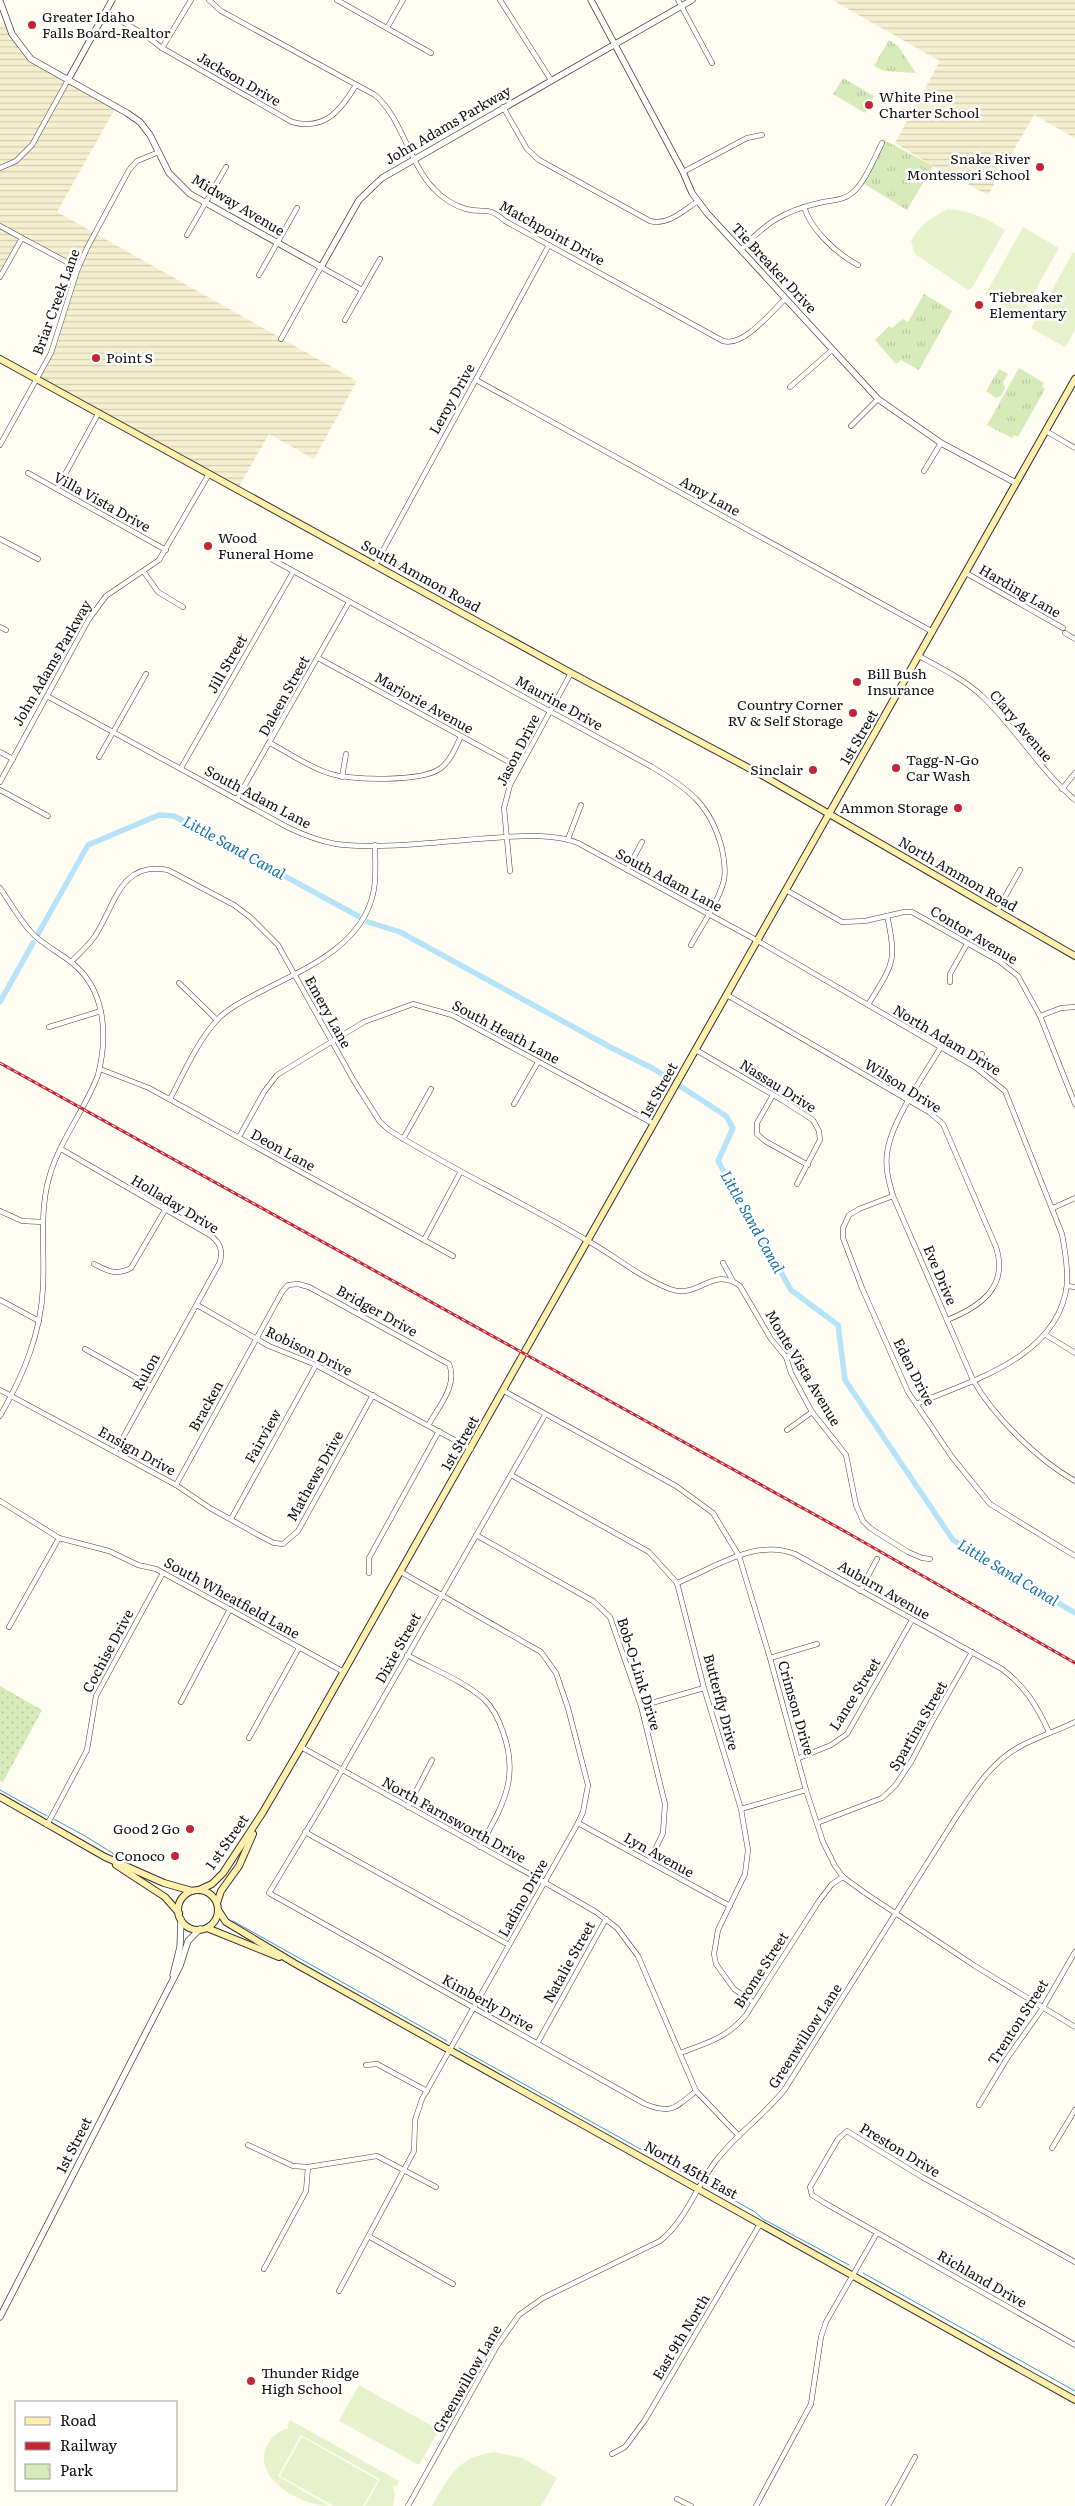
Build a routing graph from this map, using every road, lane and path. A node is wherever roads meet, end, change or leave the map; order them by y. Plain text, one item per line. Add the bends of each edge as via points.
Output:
1 (112, 0) edge
2 (191, 0) edge
3 (208, 0) edge
4 (337, 0) edge
5 (403, 0) edge
6 (500, 0) edge
7 (591, 0) edge
8 (692, 0) edge
9 (0, 1) edge
10 (679, 3) edge
11 (105, 12) junction
12 (387, 28) junction
13 (615, 43) junction
14 (162, 48) junction
15 (431, 53) dead end
16 (712, 63) dead end
17 (68, 80) junction
18 (550, 80) junction
19 (356, 85) junction
20 (503, 108) junction
21 (762, 135) dead end
22 (882, 144) dead end
23 (159, 152) junction
24 (414, 159) junction
25 (226, 167) dead end
26 (0, 168) edge
27 (683, 172) junction
28 (698, 202) junction
29 (206, 203) junction
30 (804, 207) junction
31 (297, 208) dead end
32 (0, 226) edge
33 (186, 235) dead end
34 (22, 238) junction
35 (277, 243) junction
36 (549, 245) junction
37 (741, 250) junction
38 (380, 259) dead end
39 (858, 265) dead end
40 (321, 267) junction
41 (78, 268) junction
42 (258, 275) dead end
43 (0, 277) edge
44 (362, 290) junction
45 (785, 299) junction
46 (345, 320) dead end
47 (281, 338) dead end
48 (832, 350) junction
49 (0, 359) edge
50 (1075, 379) edge
51 (37, 380) junction
52 (476, 380) junction
53 (790, 387) dead end
54 (878, 399) junction
55 (98, 414) junction
56 (851, 426) dead end
57 (1046, 431) junction
58 (941, 443) junction
59 (0, 445) edge
60 (1075, 448) edge
61 (924, 471) dead end
62 (28, 473) dead end
63 (209, 474) junction
64 (1016, 483) junction
65 (57, 489) junction
66 (0, 539) edge
67 (166, 550) junction
68 (264, 555) dead end
69 (38, 559) dead end
70 (374, 565) junction
71 (144, 572) junction
72 (293, 572) junction
73 (966, 572) junction
74 (349, 602) junction
75 (183, 607) dead end
76 (0, 627) edge
77 (6, 630) dead end
78 (933, 632) junction
79 (1075, 640) edge
80 (919, 656) junction
81 (318, 658) junction
82 (571, 673) junction
83 (146, 674) dead end
84 (47, 696) junction
85 (550, 712) junction
86 (114, 732) junction
87 (461, 736) junction
88 (270, 743) junction
89 (0, 752) edge
90 (346, 754) dead end
91 (99, 757) dead end
92 (13, 759) junction
93 (518, 767) junction
94 (181, 768) junction
95 (1075, 773) edge
96 (342, 777) junction
97 (0, 782) edge
98 (1062, 789) junction
99 (0, 790) edge
100 (237, 800) junction
101 (1075, 800) edge
102 (581, 805) dead end
103 (829, 814) junction
104 (48, 816) dead end
105 (506, 837) junction
106 (568, 839) junction
107 (642, 842) dead end
108 (374, 845) junction
109 (627, 870) junction
110 (1020, 870) dead end
111 (510, 871) dead end
112 (0, 888) edge
113 (786, 890) junction
114 (997, 911) junction
115 (708, 914) junction
116 (887, 916) junction
117 (758, 941) junction
118 (967, 944) junction
119 (691, 945) dead end
120 (1075, 956) edge
121 (71, 962) junction
122 (295, 974) junction
123 (950, 982) dead end
124 (179, 983) dead end
125 (727, 995) junction
126 (868, 1005) junction
127 (1075, 1007) edge
128 (101, 1011) junction
129 (1040, 1016) junction
130 (217, 1020) junction
131 (49, 1026) dead end
132 (331, 1042) junction
133 (940, 1047) junction
134 (696, 1050) junction
135 (982, 1054) dead end
136 (538, 1062) junction
137 (975, 1067) junction
138 (100, 1069) junction
139 (431, 1089) dead end
140 (773, 1095) junction
141 (170, 1099) junction
142 (909, 1101) junction
143 (514, 1104) dead end
144 (1075, 1104) edge
145 (654, 1124) junction
146 (239, 1137) junction
147 (403, 1139) junction
148 (60, 1150) junction
149 (808, 1165) junction
150 (460, 1173) junction
151 (797, 1184) dead end
152 (893, 1196) junction
153 (1075, 1198) edge
154 (1052, 1208) junction
155 (165, 1210) junction
156 (0, 1211) edge
157 (44, 1222) junction
158 (424, 1240) junction
159 (588, 1240) junction
160 (453, 1256) dead end
161 (723, 1263) dead end
162 (94, 1264) dead end
163 (733, 1281) junction
164 (1067, 1286) junction
165 (1075, 1287) edge
166 (0, 1300) edge
167 (197, 1305) junction
168 (947, 1320) junction
169 (39, 1321) junction
170 (1046, 1335) junction
171 (257, 1338) junction
172 (85, 1349) dead end
173 (795, 1352) dead end
174 (1075, 1353) edge
175 (786, 1357) junction
176 (316, 1364) junction
177 (973, 1380) junction
178 (151, 1386) junction
179 (0, 1390) edge
180 (504, 1391) junction
181 (373, 1395) junction
182 (11, 1396) junction
183 (916, 1404) junction
184 (812, 1412) junction
185 (545, 1415) junction
186 (0, 1416) edge
187 (429, 1424) junction
188 (787, 1430) dead end
189 (438, 1431) junction
190 (471, 1449) junction
191 (115, 1452) junction
192 (511, 1475) junction
193 (1075, 1481) edge
194 (176, 1485) junction
195 (0, 1500) edge
196 (231, 1519) junction
197 (476, 1535) junction
198 (262, 1537) joint
199 (59, 1538) junction
200 (738, 1556) junction
201 (1075, 1556) edge
202 (877, 1559) dead end
203 (930, 1559) dead end
204 (401, 1572) junction
205 (163, 1573) junction
206 (369, 1573) dead end
207 (677, 1583) junction
208 (860, 1591) junction
209 (441, 1595) junction
210 (230, 1609) junction
211 (912, 1620) junction
212 (9, 1627) dead end
213 (817, 1644) dead end
214 (299, 1648) junction
215 (972, 1652) junction
216 (407, 1655) junction
217 (770, 1658) junction
218 (344, 1672) junction
219 (704, 1688) junction
220 (181, 1702) dead end
221 (640, 1706) junction
222 (1075, 1722) edge
223 (1050, 1732) junction
224 (249, 1738) dead end
225 (301, 1748) junction
226 (799, 1758) junction
227 (432, 1760) dead end
228 (341, 1770) junction
229 (806, 1790) junction
230 (0, 1797) edge
231 (408, 1807) junction
232 (741, 1809) junction
233 (263, 1812) junction
234 (578, 1823) junction
235 (817, 1823) junction
236 (48, 1824) junction
237 (305, 1832) junction
238 (480, 1847) junction
239 (105, 1857) junction
240 (650, 1860) junction
241 (842, 1877) junction
242 (544, 1882) junction
243 (196, 1890) junction
244 (269, 1893) joint
245 (218, 1906) junction
246 (730, 1906) junction
247 (896, 1914) junction
248 (180, 1916) junction
249 (606, 1919) junction
250 (204, 1928) junction
251 (509, 1945) junction
252 (1075, 1952) edge
253 (294, 1963) junction
254 (170, 1984) junction
255 (753, 2002) junction
256 (474, 2008) junction
257 (1042, 2009) junction
258 (1075, 2027) edge
259 (538, 2042) junction
260 (451, 2050) junction
261 (680, 2053) junction
262 (366, 2065) dead end
263 (427, 2091) junction
264 (696, 2091) junction
265 (979, 2105) dead end
266 (1075, 2110) edge
267 (739, 2136) junction
268 (248, 2146) dead end
269 (1052, 2148) dead end
270 (308, 2167) junction
271 (406, 2170) junction
272 (436, 2187) dead end
273 (699, 2189) junction
274 (760, 2224) junction
275 (878, 2233) junction
276 (370, 2237) junction
277 (1075, 2262) edge
278 (264, 2270) dead end
279 (853, 2276) junction
280 (453, 2284) dead end
281 (339, 2291) dead end
282 (0, 2317) edge
283 (1075, 2345) edge
284 (1075, 2400) edge
285 (612, 2454) dead end
286 (915, 2458) dead end
287 (678, 2499) dead end
288 (757, 2504) edge
289 (408, 2506) edge
290 (691, 2506) edge
291 (763, 2506) edge
292 (888, 2506) edge

1 - 11 street
2 - 14 street
3 - 19 street, Matchpoint Drive via 221,11
4 - 12 street
5 - 12 street
6 - 18 street
7 - 13 street, Tie Breaker Drive
8 - 10 street, John Adams Parkway
9 - 17 street, Midway Avenue via 12,34 21,48 37,63
10 - 13 street, John Adams Parkway
10 - 16 street
11 - 14 street, Jackson Drive
11 - 17 street
12 - 15 street
13 - 18 street, John Adams Parkway
13 - 27 street, Tie Breaker Drive
14 - 19 street, Jackson Drive via 303,125 322,121 342,108
17 - 23 street, Midway Avenue via 140,122
17 - 26 street via 32,145 16,161
18 - 20 street, John Adams Parkway
19 - 24 street, Matchpoint Drive via 385,106
20 - 24 street, John Adams Parkway
20 - 28 street via 526,150 539,160 650,221 668,220
21 - 27 street via 748,138
22 - 30 street via 852,193 841,199
23 - 29 street, Midway Avenue via 169,173 179,184
23 - 41 street, Briar Creek Lane via 137,161 129,170
24 - 36 street, Matchpoint Drive via 434,189 449,201 467,209 490,210
24 - 40 street, John Adams Parkway via 371,186 359,200
25 - 29 street
27 - 28 street, Tie Breaker Drive
28 - 37 street, Tie Breaker Drive
29 - 33 street
29 - 35 street, Midway Avenue
30 - 37 street via 771,220
30 - 39 street via 813,226 846,259
31 - 35 street
32 - 34 street
34 - 41 street
34 - 43 street
35 - 40 street, Midway Avenue
35 - 42 street
36 - 45 street, Matchpoint Drive via 730,343 742,339
36 - 52 street, Leroy Drive
37 - 45 street, Tie Breaker Drive
38 - 44 street
40 - 44 street, Midway Avenue
40 - 47 street, John Adams Parkway
41 - 51 street, Briar Creek Lane via 62,325
44 - 46 street
45 - 48 street, Tie Breaker Drive
48 - 53 street
48 - 54 street, Tie Breaker Drive
49 - 51 main road, South Ammon Road
50 - 57 main road, 1st Street
51 - 55 main road, South Ammon Road
51 - 59 street, Briar Creek Lane
52 - 70 street, Leroy Drive
52 - 78 street, Amy Lane
54 - 56 street
54 - 58 street, Tie Breaker Drive
55 - 63 main road, South Ammon Road
55 - 65 street
57 - 60 street
57 - 64 main road, 1st Street
58 - 61 street
58 - 64 street, Tie Breaker Drive
62 - 65 street, Villa Vista Drive
63 - 67 street, John Adams Parkway
63 - 70 main road, South Ammon Road
64 - 73 main road, 1st Street
65 - 67 street, Villa Vista Drive
66 - 69 street
67 - 71 street, John Adams Parkway
68 - 72 street, Maurine Drive
70 - 82 main road, South Ammon Road
71 - 75 street via 158,592
71 - 84 street, John Adams Parkway via 106,596 89,619
72 - 74 street, Maurine Drive
72 - 94 street, Jill Street
73 - 78 main road, 1st Street
73 - 79 street, Harding Lane
74 - 81 street, Daleen Street
74 - 85 street, Maurine Drive
76 - 77 street
78 - 80 main road, 1st Street
80 - 98 street, Clary Avenue via 965,682 982,696
80 - 103 main road, 1st Street
81 - 87 street, Marjorie Avenue
81 - 88 street, Daleen Street
82 - 85 street, Jason Drive
82 - 103 main road, South Ammon Road
83 - 86 street
84 - 86 street, South Adam Lane
84 - 92 street, John Adams Parkway
85 - 93 street, Jason Drive
85 - 115 street, Maurine Drive via 652,767 699,800 720,840 725,874 721,890
86 - 91 street
86 - 94 street, South Adam Lane
87 - 93 street, Marjorie Avenue
87 - 96 street via 445,764 431,773 396,778
88 - 96 street via 310,765
88 - 100 street, Daleen Street
89 - 92 street
90 - 96 street
92 - 97 street, John Adams Parkway
93 - 105 street, Jason Drive via 504,808
94 - 100 street, South Adam Lane
95 - 98 street
98 - 101 street, Clary Avenue
99 - 104 street
100 - 108 street, South Adam Lane via 310,837 336,844
102 - 106 street
103 - 113 main road, 1st Street
103 - 114 main road, North Ammon Road
105 - 106 street, South Adam Lane
105 - 108 street, South Adam Lane
105 - 111 street, Jason Drive
106 - 109 street, South Adam Lane
107 - 109 street
108 - 122 street via 376,876 373,895 359,925 346,941
109 - 115 street, South Adam Lane
110 - 114 street
112 - 121 street via 30,931
113 - 116 street, Contor Avenue via 842,922
113 - 117 main road, 1st Street
114 - 120 main road, North Ammon Road
115 - 117 street, South Adam Lane
115 - 119 street, Maurine Drive
116 - 118 street, Contor Avenue via 912,912
116 - 126 street via 893,958
117 - 125 main road, 1st Street
117 - 126 street, North Adam Drive
118 - 123 street via 950,974
118 - 129 street, Contor Avenue via 1011,968
121 - 122 street, Emery Lane via 94,937 122,885 140,871 159,868 183,877 250,916 278,945
121 - 128 street via 90,985
122 - 130 street
122 - 132 street, Emery Lane
124 - 130 street
125 - 134 main road, 1st Street
125 - 142 street, Wilson Drive
126 - 133 street, North Adam Drive
127 - 129 street
128 - 131 street
128 - 138 street via 104,1040
129 - 144 street, Contor Avenue
130 - 141 street via 201,1042
132 - 136 street, South Heath Lane via 364,1022 413,1004 452,1014
132 - 146 street, South Heath Lane via 277,1075
132 - 147 street, Emery Lane via 380,1122
133 - 137 street, North Adam Drive
133 - 142 street, Eve Drive
134 - 140 street, Nassau Drive
134 - 145 main road, 1st Street
135 - 137 street
136 - 143 street
136 - 145 street, South Heath Lane
137 - 154 street, North Adam Drive via 1005,1092
138 - 141 street, Deon Lane
138 - 148 street
139 - 147 street
140 - 149 street, Nassau Drive via 807,1115 819,1131 820,1140
140 - 149 street via 757,1123 758,1134
141 - 146 street, Deon Lane
142 - 152 street, Eve Drive via 887,1153 886,1168
142 - 168 street, Wilson Drive via 943,1124 999,1254 999,1273 991,1292 972,1309
145 - 159 main road, 1st Street
146 - 158 street, Deon Lane
147 - 150 street, Emery Lane
148 - 155 street, Holladay Drive
148 - 157 street via 49,1177
149 - 151 street, Nassau Drive
150 - 158 street
150 - 159 street, Emery Lane
152 - 168 street, Eve Drive
152 - 183 street, Eden Drive via 849,1215 843,1228 844,1238 862,1288
153 - 154 street
154 - 164 street, North Adam Drive via 1062,1234
155 - 162 street via 131,1268 113,1274
155 - 167 street, Holladay Drive via 210,1235 223,1251
156 - 157 street via 22,1221
157 - 169 street
158 - 160 street, Deon Lane
159 - 163 street via 669,1289 688,1291 721,1278
159 - 180 main road, 1st Street
161 - 163 street, Monte Vista Avenue
163 - 175 street, Monte Vista Avenue via 740,1286 771,1339
164 - 165 street
164 - 170 street, North Adam Drive
166 - 169 street
167 - 171 street, Robison Drive
167 - 178 street, Rulon
168 - 177 street, Eve Drive
169 - 182 street via 32,1350
170 - 174 street
170 - 177 street, North Adam Drive via 1023,1355
171 - 176 street, Robison Drive
171 - 187 street, Bridger Drive via 288,1285 308,1287 449,1364 452,1383
171 - 194 street, Bracken
172 - 178 street
173 - 175 street
175 - 184 street, Monte Vista Avenue
176 - 181 street, Robison Drive
176 - 196 street, Fairview
177 - 183 street, North Adam Drive
177 - 193 street, Eve Drive via 984,1399 1042,1459
178 - 191 street, Rulon
179 - 182 street, Ensign Drive
180 - 185 street, Crimson Drive
180 - 190 main road, 1st Street
181 - 187 street, Robison Drive
181 - 198 street, Mathews Drive via 298,1531 283,1544
182 - 186 street
182 - 191 street, Ensign Drive
183 - 201 street, Eden Drive via 952,1457 990,1504
184 - 188 street
184 - 203 street, Monte Vista Avenue via 846,1456 856,1505 864,1522 908,1552
185 - 192 street, Dixie Street
185 - 200 street, Crimson Drive via 692,1497 712,1513
187 - 189 street, Robison Drive
189 - 190 street, Robison Drive
189 - 206 street via 369,1558
190 - 204 main road, 1st Street
191 - 194 street, Ensign Drive
192 - 197 street, Dixie Street
192 - 207 street, Butterfly Drive via 649,1552
194 - 196 street, Ensign Drive
195 - 199 street, South Wheatfield Lane
196 - 198 street, Ensign Drive
197 - 209 street, Dixie Street
197 - 221 street, Bob-O-Link Drive via 593,1601 610,1616
199 - 205 street, South Wheatfield Lane via 109,1551
199 - 212 street
200 - 207 street, Auburn Avenue
200 - 208 street, Auburn Avenue via 771,1548 783,1549 813,1562
200 - 217 street, Crimson Drive
202 - 208 street
204 - 209 street, Ladino Drive
204 - 218 main road, 1st Street
205 - 210 street, South Wheatfield Lane
205 - 236 street, Cochise Drive via 96,1696 87,1750
207 - 219 street, Butterfly Drive
208 - 211 street, Auburn Avenue
209 - 216 street, Dixie Street
209 - 234 street, Ladino Drive via 530,1645 549,1661 568,1708 588,1785 584,1812
210 - 214 street, South Wheatfield Lane
210 - 220 street
211 - 215 street, Auburn Avenue
211 - 226 street, Lance Street via 847,1734 831,1745
213 - 217 street
214 - 218 street, South Wheatfield Lane
214 - 224 street
215 - 223 street, Auburn Avenue via 1020,1683
215 - 235 street, Spartina Street via 912,1762 895,1786 882,1798
216 - 228 street, Dixie Street
216 - 238 street via 483,1698 500,1724 510,1762 510,1784
217 - 226 street, Crimson Drive
218 - 225 main road, 1st Street
219 - 221 street
219 - 232 street, Butterfly Drive
221 - 240 street, Bob-O-Link Drive via 665,1804 663,1833
222 - 223 street, Greenwillow Lane
223 - 247 street, Greenwillow Lane via 1007,1755 986,1775
225 - 228 street, North Farnsworth Drive
225 - 233 main road, 1st Street
226 - 229 street, Crimson Drive
227 - 231 street
228 - 231 street, North Farnsworth Drive
228 - 237 street, Dixie Street
229 - 232 street
229 - 235 street, Crimson Drive
230 - 236 main road
231 - 238 street, North Farnsworth Drive
232 - 246 street, Butterfly Drive via 748,1858 746,1874
233 - 243 main road, 1 st Street via 219,1877
233 - 245 main road, 1 st Street via 238,1866 221,1891
234 - 240 street, Lyn Avenue
234 - 242 street, Ladino Drive
235 - 241 street, Crimson Drive
236 - 239 main road
237 - 244 street, Dixie Street
237 - 251 street
238 - 242 street, North Farnsworth Drive
239 - 243 main road via 164,1883
239 - 248 main road via 165,1897
240 - 246 street, Lyn Avenue
241 - 247 street, Crimson Drive
241 - 255 street, Brome Street via 819,1901
242 - 249 street, North Farnsworth Drive
242 - 251 street, Ladino Drive
243 - 245 main road via 211,1895
243 - 248 main road via 182,1898
244 - 256 street, Kimberly Drive
245 - 250 main road via 216,1918
245 - 253 main road, North 45th East via 226,1922
246 - 255 street, Butterfly Drive via 716,1939 716,1964 730,1985
247 - 257 street, Crimson Drive
247 - 267 street, Greenwillow Lane via 785,2090
248 - 250 main road via 188,1927
248 - 254 street, 1st Street via 180,1946
249 - 259 street, Natalie Street
249 - 261 street, North Farnsworth Drive via 638,1956
250 - 253 main road, North 45th East
250 - 254 street, 1st Street via 188,1941
251 - 256 street, Ladino Drive
252 - 257 street, Trenton Street
253 - 260 main road, North 45th East
254 - 282 street, 1st Street
255 - 261 street, Brome Street via 729,2033
256 - 259 street, Kimberly Drive
256 - 260 street, Ladino Drive
257 - 258 street, Crimson Drive
257 - 265 street, Trenton Street
259 - 264 street, Kimberly Drive via 659,2110 674,2109
260 - 263 street, Ladino Drive
260 - 273 main road, North 45th East
261 - 264 street, North Farnsworth Drive
262 - 263 street via 377,2064
263 - 271 street, Ladino Drive via 417,2109 416,2144
264 - 267 street, North Farnsworth Drive
266 - 269 street
267 - 273 street, Greenwillow Lane via 714,2164
268 - 270 street via 283,2163
270 - 271 street via 378,2156
270 - 278 street via 306,2191
271 - 272 street
271 - 276 street, Ladino Drive
273 - 274 main road, North 45th East
273 - 289 street, Greenwillow Lane via 673,2230 660,2241 543,2298 519,2316 497,2346
274 - 279 main road, North 45th East
274 - 285 street, East 9th North via 645,2420 625,2447
275 - 277 street, Preston Drive via 812,2195 810,2187 838,2139 847,2131 922,2177
275 - 279 street
275 - 283 street, Richland Drive
276 - 280 street
276 - 281 street, Ladino Drive
279 - 284 main road, North 45th East
279 - 288 street via 826,2322 810,2404
286 - 292 street
287 - 290 street
288 - 291 street

